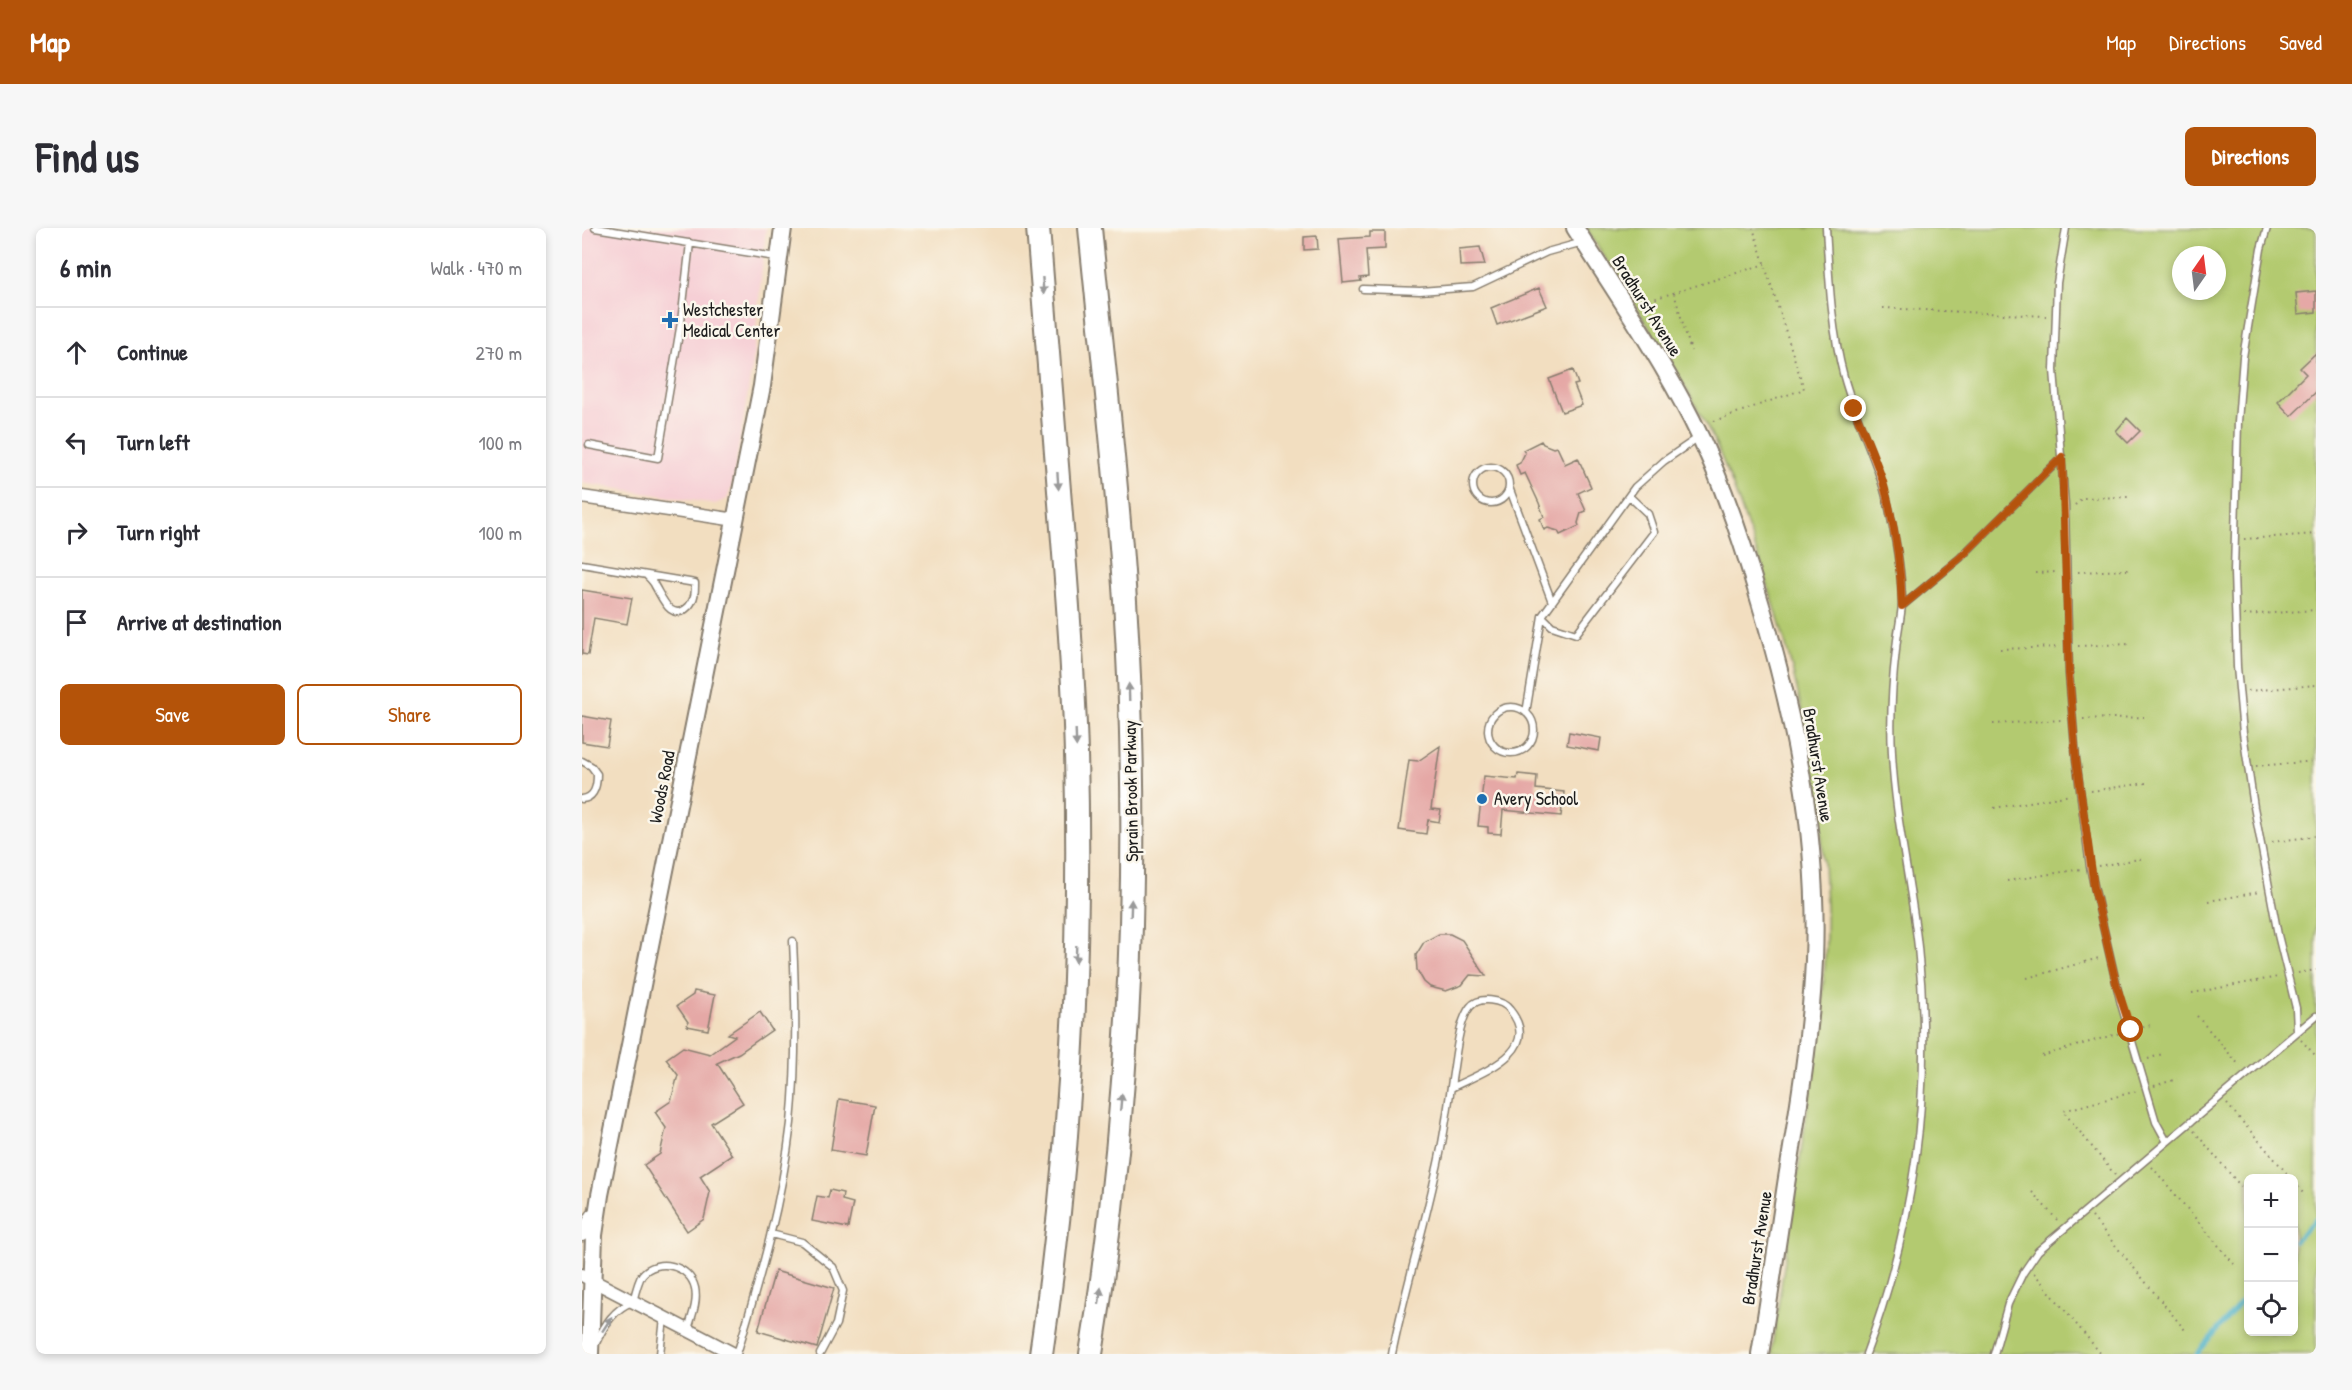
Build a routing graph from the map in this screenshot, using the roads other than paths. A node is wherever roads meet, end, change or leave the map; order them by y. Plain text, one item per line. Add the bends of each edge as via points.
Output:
1 (595, 228) edge
2 (783, 228) edge
3 (1038, 228) edge
4 (1090, 228) edge
5 (1826, 228) edge
6 (2066, 228) edge
7 (2266, 228) edge
8 (609, 229) edge
9 (1579, 235) edge
10 (690, 243) junction
11 (780, 257) junction
12 (1363, 289) dead end
13 (1700, 437) junction
14 (589, 445) dead end
15 (2062, 457) junction
16 (1509, 487) junction
17 (1629, 496) junction
18 (582, 497) edge
19 (736, 520) junction
20 (582, 564) edge
21 (645, 575) junction
22 (1552, 602) junction
23 (1902, 606) junction
24 (1542, 616) junction
25 (1526, 713) junction
26 (582, 761) edge
27 (582, 800) edge
28 (793, 941) dead end
29 (2316, 1016) edge
30 (2297, 1032) junction
31 (1451, 1088) junction
32 (2167, 1142) junction
33 (600, 1195) junction
34 (771, 1234) junction
35 (582, 1235) edge
36 (587, 1278) edge
37 (633, 1302) junction
38 (664, 1318) junction
39 (687, 1330) junction
40 (590, 1354) edge
41 (660, 1354) edge
42 (736, 1354) edge
43 (820, 1354) edge
44 (1041, 1354) edge
45 (1091, 1354) edge
46 (1392, 1354) edge
47 (1760, 1354) edge
48 (1866, 1354) edge
49 (1994, 1354) edge

1 - 8 lane
2 - 11 main road, Woods Road
3 -> 44 highway via 1071,651 1078,851 1070,1093
45 -> 4 highway, Sprain Brook Parkway via 1121,1103 1132,843 1125,601
5 - 23 lane via 1836,341 1844,377 1882,480 1891,516
6 - 15 lane via 2057,283 2054,369
7 - 30 lane via 2243,357 2236,463 2235,615 2248,766 2269,890 2296,1008
8 - 10 lane
9 - 12 lane via 1473,287 1420,291
9 - 13 main road, Bradhurst Avenue via 1664,369
10 - 11 lane
10 - 14 lane via 658,458
11 - 19 main road, Woods Road via 762,386
13 - 17 lane via 1664,461
13 - 47 main road, Bradhurst Avenue via 1734,521 1785,687 1810,829 1815,903 1809,1031
15 - 23 lane via 1960,558
15 - 32 lane via 2069,681 2090,867 2121,1004 2156,1122
16 - 16 lane via 1503,471 1491,467 1476,474 1472,485 1476,496 1493,503 1504,498
16 - 22 lane
17 - 22 lane
17 - 24 lane via 1648,514 1654,532 1576,634 1552,626
18 - 19 street
19 - 33 main road, Woods Road
20 - 21 lane
21 - 21 lane via 695,583 694,597 685,609 670,609
22 - 24 lane
23 - 48 lane via 1893,682 1892,755 1895,802 1918,944 1924,1072 1914,1181 1891,1278
24 - 25 lane
25 - 25 lane via 1533,725 1527,745 1514,752 1494,745 1488,731 1492,716 1512,707
26 - 27 lane via 597,774 594,792
28 - 34 lane via 795,1052 791,1124
29 - 30 lane
30 - 32 lane
31 - 31 lane via 1470,1006 1479,1000 1507,1006 1517,1018 1521,1034 1516,1048 1503,1061
31 - 46 lane via 1437,1170
32 - 49 lane via 2038,1251 2008,1304
33 - 35 street
33 - 36 main road, Woods Road
34 - 42 lane
34 - 43 lane via 802,1242 834,1268 843,1291 836,1324
36 - 37 street
36 - 40 main road, Woods Road
37 - 38 street
37 - 39 lane via 642,1275 659,1265 677,1266 695,1287 695,1305
40 -> 37 lane via 613,1314
38 - 39 street
38 - 41 lane
39 - 42 street

